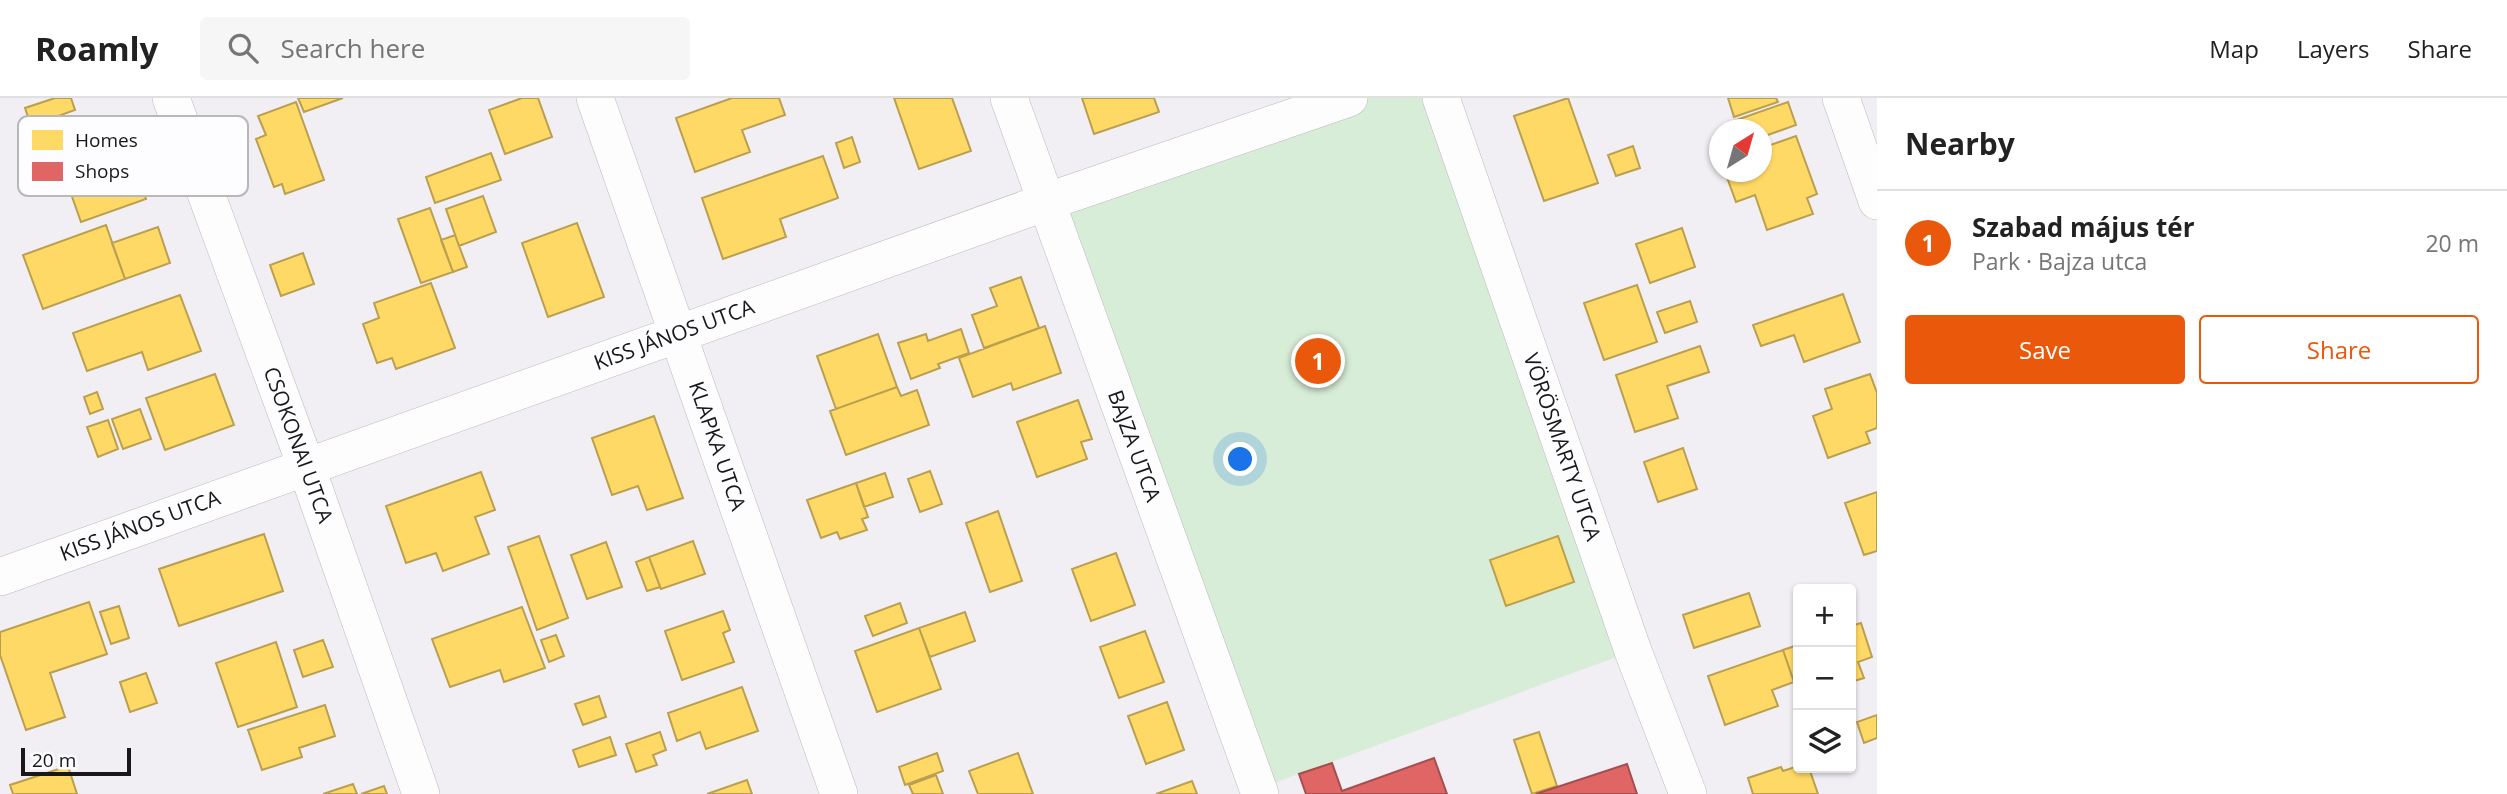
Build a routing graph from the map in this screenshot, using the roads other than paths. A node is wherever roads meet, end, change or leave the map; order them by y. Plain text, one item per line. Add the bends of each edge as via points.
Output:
1 (171, 98) edge
2 (595, 98) edge
3 (1009, 98) edge
4 (1349, 98) edge
5 (1441, 98) edge
6 (1841, 98) edge
7 (178, 116) edge
8 (207, 196) edge
9 (1877, 201) edge
10 (1046, 202) junction
11 (678, 334) junction
12 (306, 466) junction
13 (0, 577) edge
14 (421, 794) edge
15 (838, 794) edge
16 (1260, 794) edge
17 (1688, 794) edge

1 - 7 street, CSOKONAI UTCA
2 - 11 street, KLAPKA UTCA
3 - 10 street, BAJZA UTCA
4 - 10 street, KISS JÁNOS UTCA
5 - 17 street, VÖRÖSMARTY UTCA via 1633,651
6 - 9 street
8 - 12 street, CSOKONAI UTCA
10 - 11 street, KISS JÁNOS UTCA
10 - 16 street, BAJZA UTCA
11 - 12 street, KISS JÁNOS UTCA
11 - 15 street, KLAPKA UTCA
12 - 13 street, KISS JÁNOS UTCA
12 - 14 street, CSOKONAI UTCA

